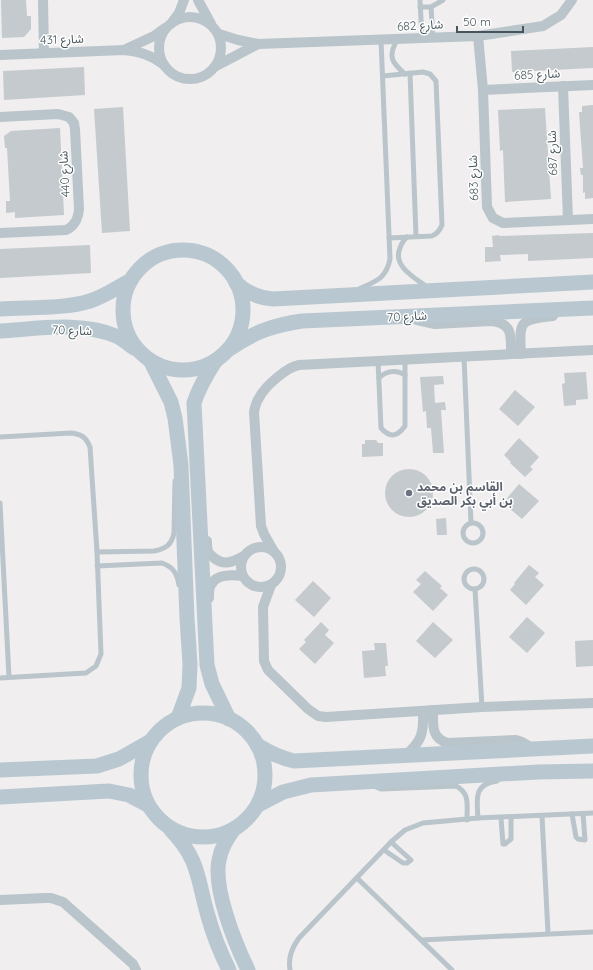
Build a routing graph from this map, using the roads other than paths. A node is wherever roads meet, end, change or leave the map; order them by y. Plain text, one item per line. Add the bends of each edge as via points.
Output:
1 (43, 0) edge
2 (184, 0) edge
3 (198, 0) edge
4 (420, 0) edge
5 (443, 0) edge
6 (572, 0) edge
7 (420, 7) junction
8 (432, 7) junction
9 (171, 24) junction
10 (211, 24) junction
11 (218, 34) junction
12 (478, 36) junction
13 (422, 38) junction
14 (433, 38) junction
15 (382, 40) junction
16 (397, 40) junction
17 (258, 44) junction
18 (124, 50) junction
19 (44, 53) junction
20 (0, 55) edge
21 (216, 66) junction
22 (167, 69) junction
23 (408, 74) junction
24 (383, 76) junction
25 (593, 85) edge
26 (563, 86) junction
27 (483, 90) junction
28 (0, 117) edge
29 (593, 219) edge
30 (568, 220) junction
31 (0, 233) edge
32 (416, 236) junction
33 (407, 237) junction
34 (390, 238) junction
35 (131, 280) junction
36 (593, 282) edge
37 (236, 283) junction
38 (431, 290) junction
39 (345, 295) junction
40 (593, 308) edge
41 (0, 309) edge
42 (593, 312) edge
43 (404, 316) junction
44 (0, 331) edge
45 (228, 350) junction
46 (593, 350) edge
47 (516, 354) junction
48 (144, 356) junction
49 (464, 356) junction
50 (404, 359) junction
51 (216, 360) junction
52 (378, 361) junction
53 (405, 375) junction
54 (379, 378) junction
55 (0, 436) edge
56 (181, 465) junction
57 (0, 502) edge
58 (200, 509) junction
59 (471, 523) junction
60 (261, 526) junction
61 (252, 548) junction
62 (273, 550) junction
63 (97, 552) junction
64 (244, 556) junction
65 (97, 566) junction
66 (243, 576) junction
67 (271, 585) junction
68 (252, 586) junction
69 (475, 590) junction
70 (263, 607) junction
71 (187, 618) junction
72 (205, 637) junction
73 (9, 677) junction
74 (0, 678) edge
75 (593, 702) edge
76 (482, 707) junction
77 (428, 711) junction
78 (178, 718) junction
79 (229, 719) junction
80 (150, 742) junction
81 (258, 745) junction
82 (593, 746) edge
83 (534, 749) junction
84 (406, 756) junction
85 (0, 770) edge
86 (593, 771) edge
87 (538, 772) junction
88 (504, 780) dead end
89 (512, 780) dead end
90 (363, 782) junction
91 (2, 798) edge
92 (148, 805) junction
93 (258, 806) junction
94 (593, 813) edge
95 (572, 814) junction
96 (583, 814) junction
97 (542, 816) junction
98 (511, 817) junction
99 (478, 818) junction
100 (501, 818) junction
101 (467, 820) junction
102 (169, 828) junction
103 (234, 830) junction
104 (390, 842) junction
105 (384, 850) junction
106 (357, 878) junction
107 (0, 900) edge
108 (593, 932) edge
109 (548, 933) junction
110 (421, 940) junction
111 (136, 970) edge
112 (228, 970) edge
113 (248, 970) edge
114 (290, 970) edge
115 (452, 970) edge

1 - 19 street
2 - 9 street
3 - 10 street
4 - 7 lane
5 - 8 lane
6 - 12 street, شارع 682 via 561,15 543,26
7 - 8 lane
7 - 13 lane
8 - 14 lane
9 - 10 street via 180,18 196,17
9 - 18 street, شارع 431 via 154,36
9 - 22 street via 162,35 159,46 161,58
10 - 11 street
11 - 17 street, شارع 682
11 - 21 street via 222,50
12 - 14 street, شارع 682
12 - 27 street, شارع 683
13 - 14 street, شارع 682
13 - 16 street, شارع 682
15 - 16 street, شارع 682
15 - 17 street, شارع 682
15 - 24 lane
16 - 23 lane via 392,50 392,58 394,63
17 - 21 street, شارع 682
18 - 19 street, شارع 431
18 - 22 street, شارع 431 via 152,56
19 - 20 street, شارع 431
21 - 22 street via 208,74 187,79
23 - 24 lane
23 - 32 lane
23 - 32 lane via 430,74 436,81 442,225 432,236
24 - 34 lane
25 - 26 street, شارع 685
26 - 27 street, شارع 685
26 - 30 street, شارع 687
27 - 30 street, شارع 683 via 487,206 493,218 503,222
28 - 31 street, شارع 440 via 58,114 70,117 75,129 79,209 75,224 66,230
29 - 30 street, شارع 683
32 - 33 lane
33 - 34 lane
33 - 38 lane via 399,249 400,264 410,275
34 - 39 lane via 388,269 382,277
35 - 37 main road via 143,266 158,256 185,251 203,254 215,260 226,268
35 - 41 main road, شارع 70 via 89,301 70,305
35 - 48 main road via 124,298 123,317 128,336
36 - 38 main road, شارع 70
37 - 39 main road, شارع 70 via 249,293 265,298
37 - 45 main road via 243,311 236,338
38 - 39 main road, شارع 70
40 - 43 main road, شارع 70
42 - 47 street via 528,320 522,325
43 - 45 main road, شارع 70 via 282,324 263,330
43 - 47 street via 435,324 499,321 511,334
44 - 48 main road, شارع 70 via 84,328 107,332 118,337
45 - 51 main road
46 - 47 street
47 - 49 street
48 - 51 main road via 166,368 183,370 200,368
48 - 56 main road via 171,402
49 - 50 street
49 - 59 lane
50 - 52 street
50 - 53 lane
51 - 58 main road via 202,382 194,403
52 - 54 lane
52 - 60 street via 294,366 285,370 261,394 254,412
53 - 54 lane via 391,371
53 - 54 lane via 405,426 401,432 393,435 381,428
55 - 63 lane via 71,433 80,434 87,439 90,447
56 - 63 lane via 175,475 174,533 173,540 168,546 154,551
56 - 71 main road
57 - 73 lane
58 - 64 street via 206,521 210,555 219,561 229,563
58 - 72 main road
59 - 59 lane via 466,525 462,534 464,540 474,544 479,542 483,532 481,527
60 - 61 street
60 - 62 street
61 - 62 street via 263,546
61 - 64 street
62 - 67 street via 282,565 279,577
63 - 65 lane
64 - 66 street via 240,566
65 - 71 lane via 154,563 168,566 178,576 182,605
65 - 73 lane via 101,654 96,666 86,673 79,674
66 - 68 street
66 - 72 street via 229,574 213,582 208,593 211,623
67 - 68 street
67 - 70 street
68 - 70 street
69 - 69 lane via 481,588 485,578 483,572 473,568 464,574 464,580 470,589
69 - 76 lane
70 - 77 street via 264,661 268,670 318,716
71 - 78 main road via 189,688
72 - 79 main road via 207,665 212,684
73 - 74 lane
75 - 76 street
76 - 77 street
77 - 83 street via 435,735 442,742 516,740
77 - 84 street via 422,735
78 - 79 main road via 188,714 209,713
78 - 80 main road via 162,728
79 - 81 main road via 240,725
80 - 85 main road via 129,755 96,766
80 - 92 main road via 143,757 140,773
81 - 84 main road via 281,759 294,761
81 - 93 main road via 266,775 264,791
82 - 83 main road
83 - 84 main road
86 - 87 main road
87 - 89 lane via 526,778
87 - 90 main road
88 - 99 lane via 490,782 480,788 477,799
90 - 93 main road via 297,788 283,792
90 - 101 lane via 381,789 456,786 466,794
91 - 92 main road via 109,791 129,795
92 - 102 main road via 157,818
93 - 103 main road
94 - 96 lane
95 - 96 lane
95 - 96 lane via 574,834 578,839 585,840
95 - 97 lane
97 - 98 lane
97 - 109 lane
98 - 100 lane
98 - 100 lane via 511,839 505,844
99 - 100 lane
99 - 101 lane
101 - 104 lane via 423,822 405,830
102 - 103 main road via 201,838
102 - 112 main road via 190,853 208,917
103 - 113 main road via 222,850 218,872 231,930
104 - 105 lane
104 - 105 lane via 411,860 402,863
105 - 106 lane
106 - 110 lane
106 - 114 lane via 296,942 290,955
107 - 111 street via 51,898 63,902 133,964
108 - 109 lane
109 - 110 lane
110 - 115 lane

